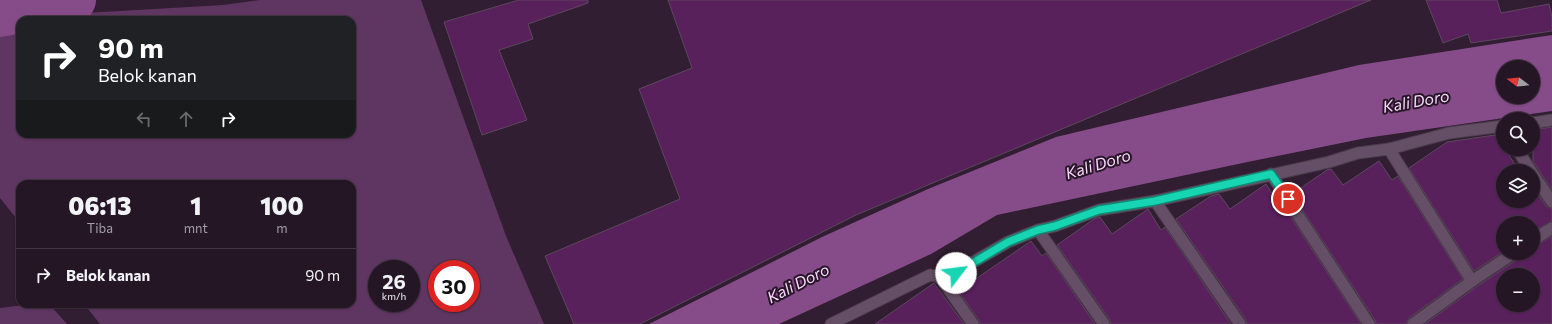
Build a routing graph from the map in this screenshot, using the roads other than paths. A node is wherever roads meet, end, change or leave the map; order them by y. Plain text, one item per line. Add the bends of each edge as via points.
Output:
1 (1552, 120) edge
2 (1540, 122) edge
3 (1496, 127) edge
4 (1389, 149) junction
5 (1271, 174) junction
6 (1540, 184) edge
7 (1155, 201) junction
8 (1552, 202) edge
9 (1552, 228) edge
10 (1038, 230) junction
11 (1540, 236) edge
12 (1504, 260) edge
13 (942, 280) junction
14 (1472, 281) junction
15 (833, 323) edge
16 (972, 324) edge
17 (1104, 324) edge
18 (1240, 324) edge
19 (1369, 324) edge
20 (1413, 324) edge

1 - 2 street
3 - 4 street via 1449,133
4 - 5 street via 1358,153
4 - 14 street
5 - 7 street
5 - 19 street
6 - 8 street
7 - 10 street via 1099,210
7 - 18 street
9 - 11 street
10 - 13 street via 1008,242
10 - 17 street
12 - 14 street
13 - 15 street via 930,275
13 - 16 street
14 - 20 street

